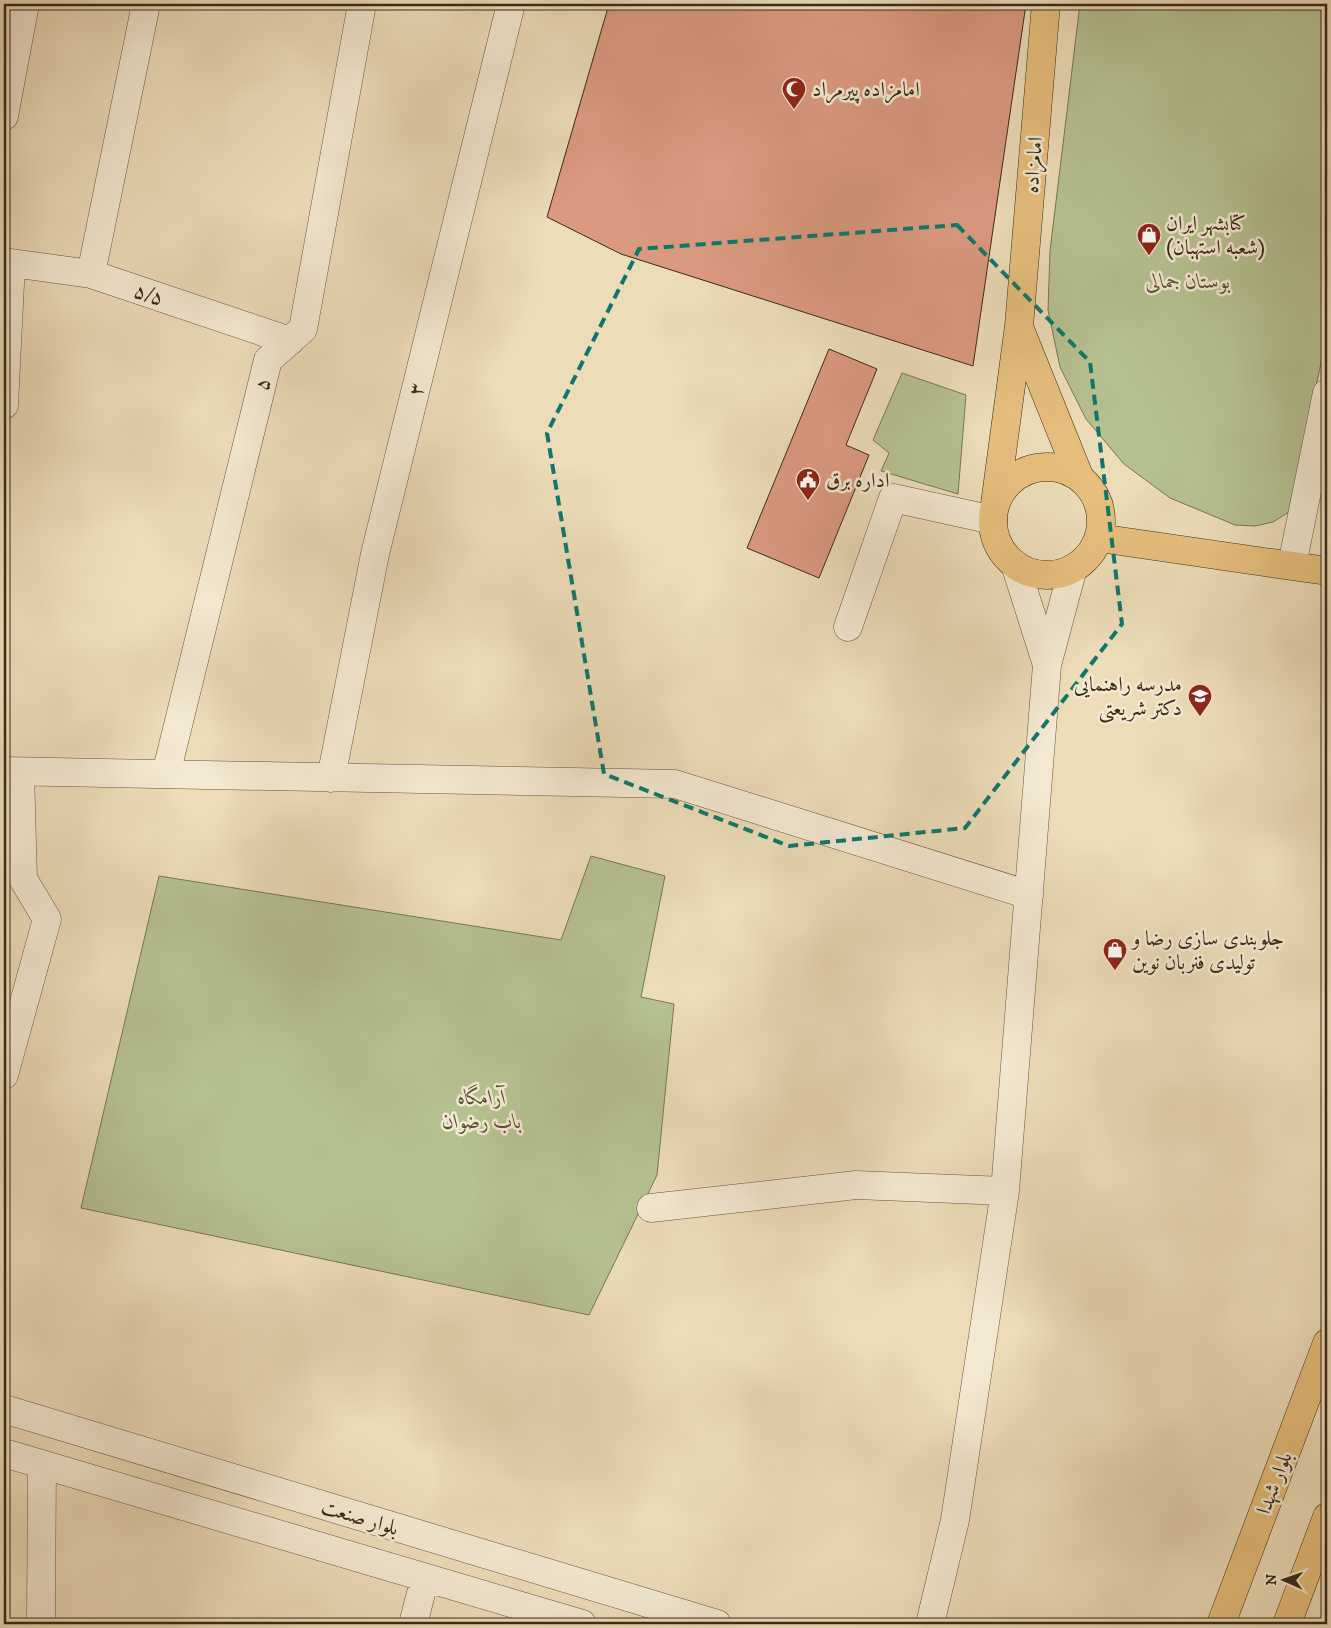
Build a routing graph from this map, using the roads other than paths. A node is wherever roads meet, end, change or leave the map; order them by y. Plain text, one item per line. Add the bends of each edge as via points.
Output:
1 (24, 4) edge
2 (146, 4) edge
3 (362, 4) edge
4 (511, 4) edge
5 (1046, 4) edge
6 (4, 116) edge
7 (7, 263) edge
8 (91, 274) junction
9 (1019, 326) junction
10 (290, 341) junction
11 (1327, 393) edge
12 (4, 405) edge
13 (1079, 476) junction
14 (994, 512) junction
15 (1099, 538) junction
16 (1015, 564) junction
17 (1292, 565) junction
18 (1073, 568) junction
19 (1327, 571) edge
20 (848, 627) dead end
21 (1046, 665) junction
22 (12, 772) edge
23 (166, 774) junction
24 (331, 778) junction
25 (1030, 895) junction
26 (4, 1075) edge
27 (1005, 1190) junction
28 (651, 1208) dead end
29 (1327, 1343) edge
30 (4, 1409) edge
31 (4, 1453) edge
32 (42, 1464) junction
33 (1327, 1517) edge
34 (425, 1578) junction
35 (41, 1624) edge
36 (413, 1624) edge
37 (582, 1624) edge
38 (717, 1624) edge
39 (930, 1624) edge
40 (1221, 1624) edge
41 (1287, 1624) edge

1 - 6 street
2 - 8 street
3 - 10 street, ۵ via 303,329
4 - 24 street, ۳ via 375,554
5 - 9 main road, امامزاده
7 - 8 street, ۵/۵
7 - 12 street
8 - 10 street, ۵/۵
9 - 13 main road
9 - 14 main road, امامزاده
10 - 23 street, ۵ via 268,360
11 - 17 street
13 - 14 main road via 1047,466 1030,468 1003,488
13 - 15 main road via 1091,488 1099,504
14 - 16 main road via 995,537
14 - 20 street via 893,498
15 - 17 main road
15 - 18 main road via 1091,553
16 - 18 main road via 1030,572 1047,575
16 - 21 street
17 - 19 main road
18 - 21 street
21 - 25 street
22 - 23 street
22 - 26 street via 23,879 47,919
23 - 24 street
24 - 25 street via 675,784
25 - 27 street
27 - 28 street via 856,1185
27 - 39 street via 955,1520
29 - 40 main road, بلوار شهدا
30 - 38 street, بلوار صنعت
31 - 32 street, بلوار صنعت
32 - 34 street, بلوار صنعت
32 - 35 street
33 - 41 main road
34 - 36 street
34 - 37 street, بلوار صنعت

